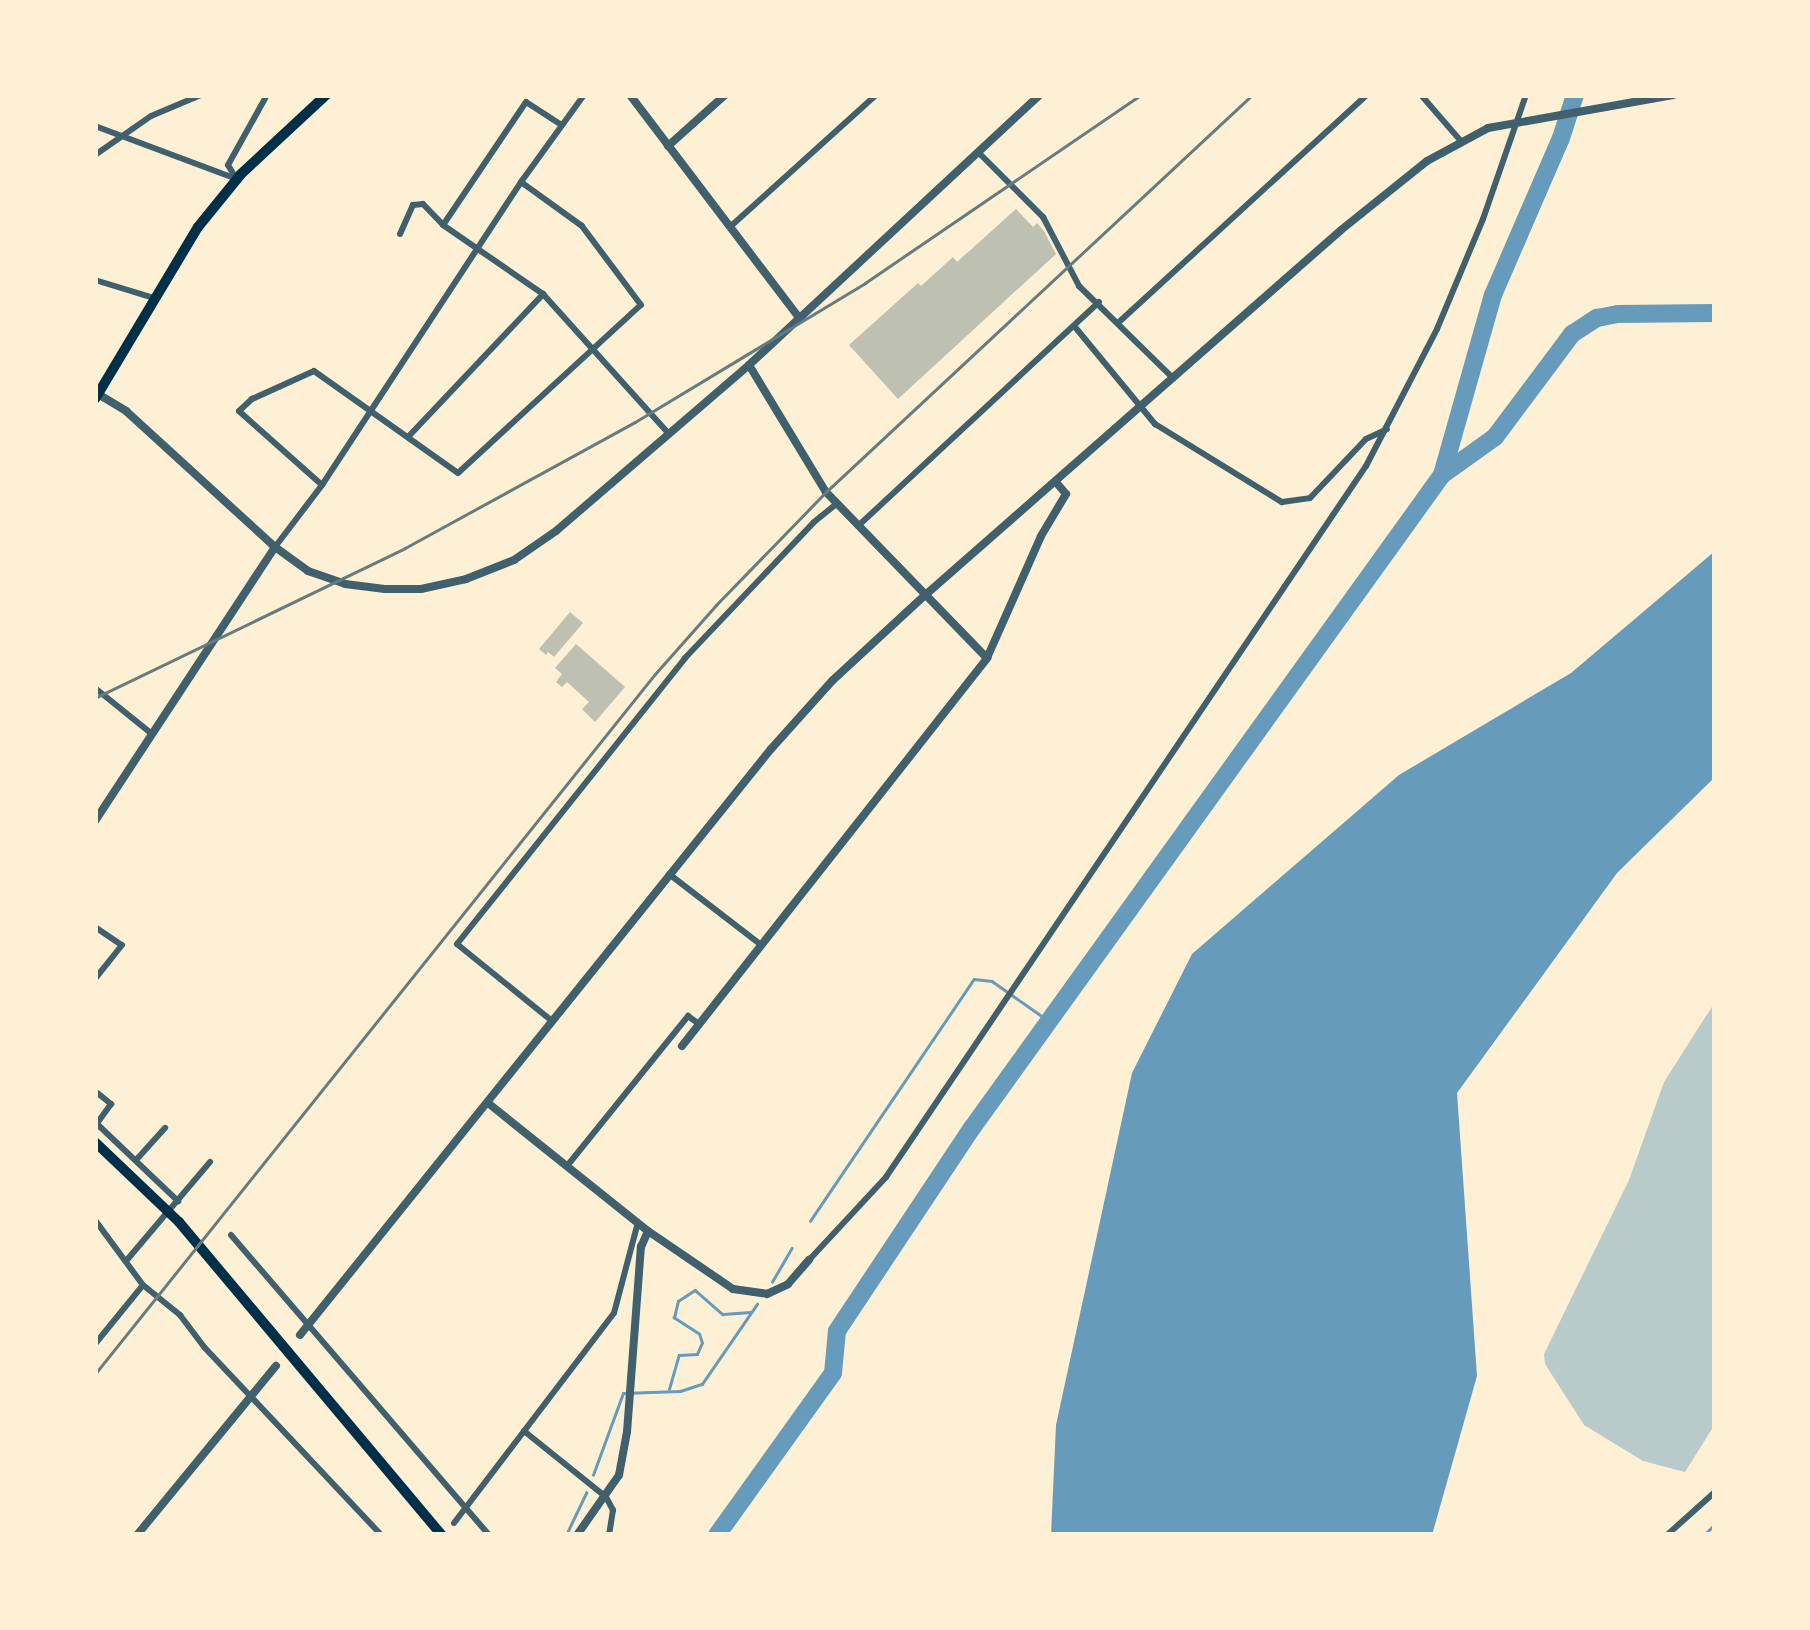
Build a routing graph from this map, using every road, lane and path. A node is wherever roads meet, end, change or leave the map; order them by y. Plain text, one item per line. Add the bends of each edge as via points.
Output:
1 (201, 95) edge
2 (267, 95) edge
3 (326, 95) edge
4 (584, 95) edge
5 (630, 95) edge
6 (725, 95) edge
7 (876, 95) edge
8 (1040, 95) edge
9 (1367, 95) edge
10 (1420, 95) edge
11 (1526, 95) edge
12 (1672, 95) edge
13 (1613, 102) edge
14 (1521, 120) junction
15 (560, 124) junction
16 (95, 126) edge
17 (121, 136) junction
18 (1460, 140) junction
19 (668, 146) junction
20 (979, 153) junction
21 (95, 155) edge
22 (237, 180) junction
23 (520, 182) junction
24 (443, 225) junction
25 (731, 226) junction
26 (400, 234) dead end
27 (477, 247) junction
28 (95, 280) edge
29 (543, 294) junction
30 (154, 298) junction
31 (1099, 302) junction
32 (798, 316) junction
33 (1119, 322) junction
34 (1076, 327) junction
35 (596, 348) junction
36 (749, 365) junction
37 (1172, 378) junction
38 (97, 397) edge
39 (1138, 406) junction
40 (371, 412) junction
41 (1387, 429) junction
42 (668, 433) junction
43 (408, 437) junction
44 (1056, 482) junction
45 (322, 486) junction
46 (836, 504) junction
47 (857, 528) junction
48 (275, 547) junction
49 (923, 597) junction
50 (986, 658) junction
51 (95, 688) edge
52 (152, 734) junction
53 (95, 821) edge
54 (668, 874) junction
55 (95, 927) edge
56 (760, 944) junction
57 (95, 978) edge
58 (552, 1021) junction
59 (699, 1024) junction
60 (682, 1046) dead end
61 (95, 1091) edge
62 (488, 1103) junction
63 (96, 1122) edge
64 (164, 1128) dead end
65 (95, 1142) edge
66 (138, 1159) junction
67 (210, 1162) dead end
68 (567, 1166) junction
69 (178, 1201) junction
70 (95, 1220) edge
71 (639, 1221) junction
72 (648, 1231) junction
73 (230, 1235) dead end
74 (809, 1260) joint
75 (126, 1262) junction
76 (143, 1285) junction
77 (310, 1323) junction
78 (300, 1335) dead end
79 (95, 1344) edge
80 (276, 1366) dead end
81 (251, 1396) junction
82 (524, 1431) junction
83 (1715, 1492) edge
84 (606, 1497) junction
85 (465, 1508) junction
86 (454, 1523) dead end
87 (142, 1533) edge
88 (380, 1535) edge
89 (442, 1535) edge
90 (489, 1535) edge
91 (577, 1535) edge
92 (609, 1535) edge
93 (1667, 1535) edge

1 - 17 street
2 - 22 street via 228,166
3 - 22 highway
4 - 15 street
5 - 19 street
6 - 19 street
7 - 25 street
8 - 20 street
9 - 33 street
10 - 18 street
11 - 14 street
12 - 13 street
13 - 14 street
14 - 18 street
14 - 41 street via 1437,329
15 - 23 street
15 - 24 street via 526,102
16 - 17 street
17 - 21 street
17 - 22 street
18 - 37 street via 1398,182
19 - 25 street
20 - 31 street via 1043,217 1078,286
20 - 32 street
22 - 30 highway
23 - 27 street
23 - 35 street via 582,226 641,305
24 - 26 street via 424,204 413,205
24 - 27 street
25 - 32 street
27 - 29 street
27 - 40 street
28 - 30 street
29 - 35 street
29 - 43 street
30 - 38 highway
31 - 33 street
31 - 34 street
32 - 36 street
33 - 37 street
34 - 39 street
34 - 47 street
35 - 42 street
35 - 43 street via 458,473
36 - 42 street
36 - 46 street
37 - 39 street
38 - 48 street via 126,410
39 - 41 street via 1172,437 1290,504 1310,498 1366,439
39 - 44 street
40 - 43 street
40 - 45 street
40 - 45 street via 314,371 238,411
41 - 74 street via 886,1178
42 - 48 street via 538,546 456,582 364,588 308,570
44 - 49 street
44 - 50 street via 1066,494
45 - 48 street
46 - 47 street
46 - 58 street via 685,658 457,944
47 - 49 street
48 - 52 street
49 - 50 street
49 - 54 street via 805,710
50 - 56 street
51 - 52 street
52 - 53 street
54 - 56 street
54 - 58 street
55 - 57 street via 122,945
56 - 59 street
58 - 62 street
59 - 60 street
59 - 68 street via 688,1016
61 - 63 street via 111,1104
62 - 68 street
62 - 77 street
63 - 66 street
64 - 66 street
65 - 89 highway via 206,1254
66 - 69 street
67 - 69 street
68 - 71 street
69 - 75 street
70 - 75 street
71 - 72 street
71 - 82 street via 614,1313
72 - 74 street via 746,1294 781,1289
72 - 84 street via 641,1246 619,1475
73 - 77 street
75 - 76 street
76 - 79 street
76 - 81 street via 180,1315
77 - 78 street
77 - 85 street
80 - 81 street
81 - 87 street
81 - 88 street
82 - 84 street
82 - 85 street
83 - 93 street
84 - 91 street
84 - 92 street via 613,1510
85 - 86 street
85 - 90 street

